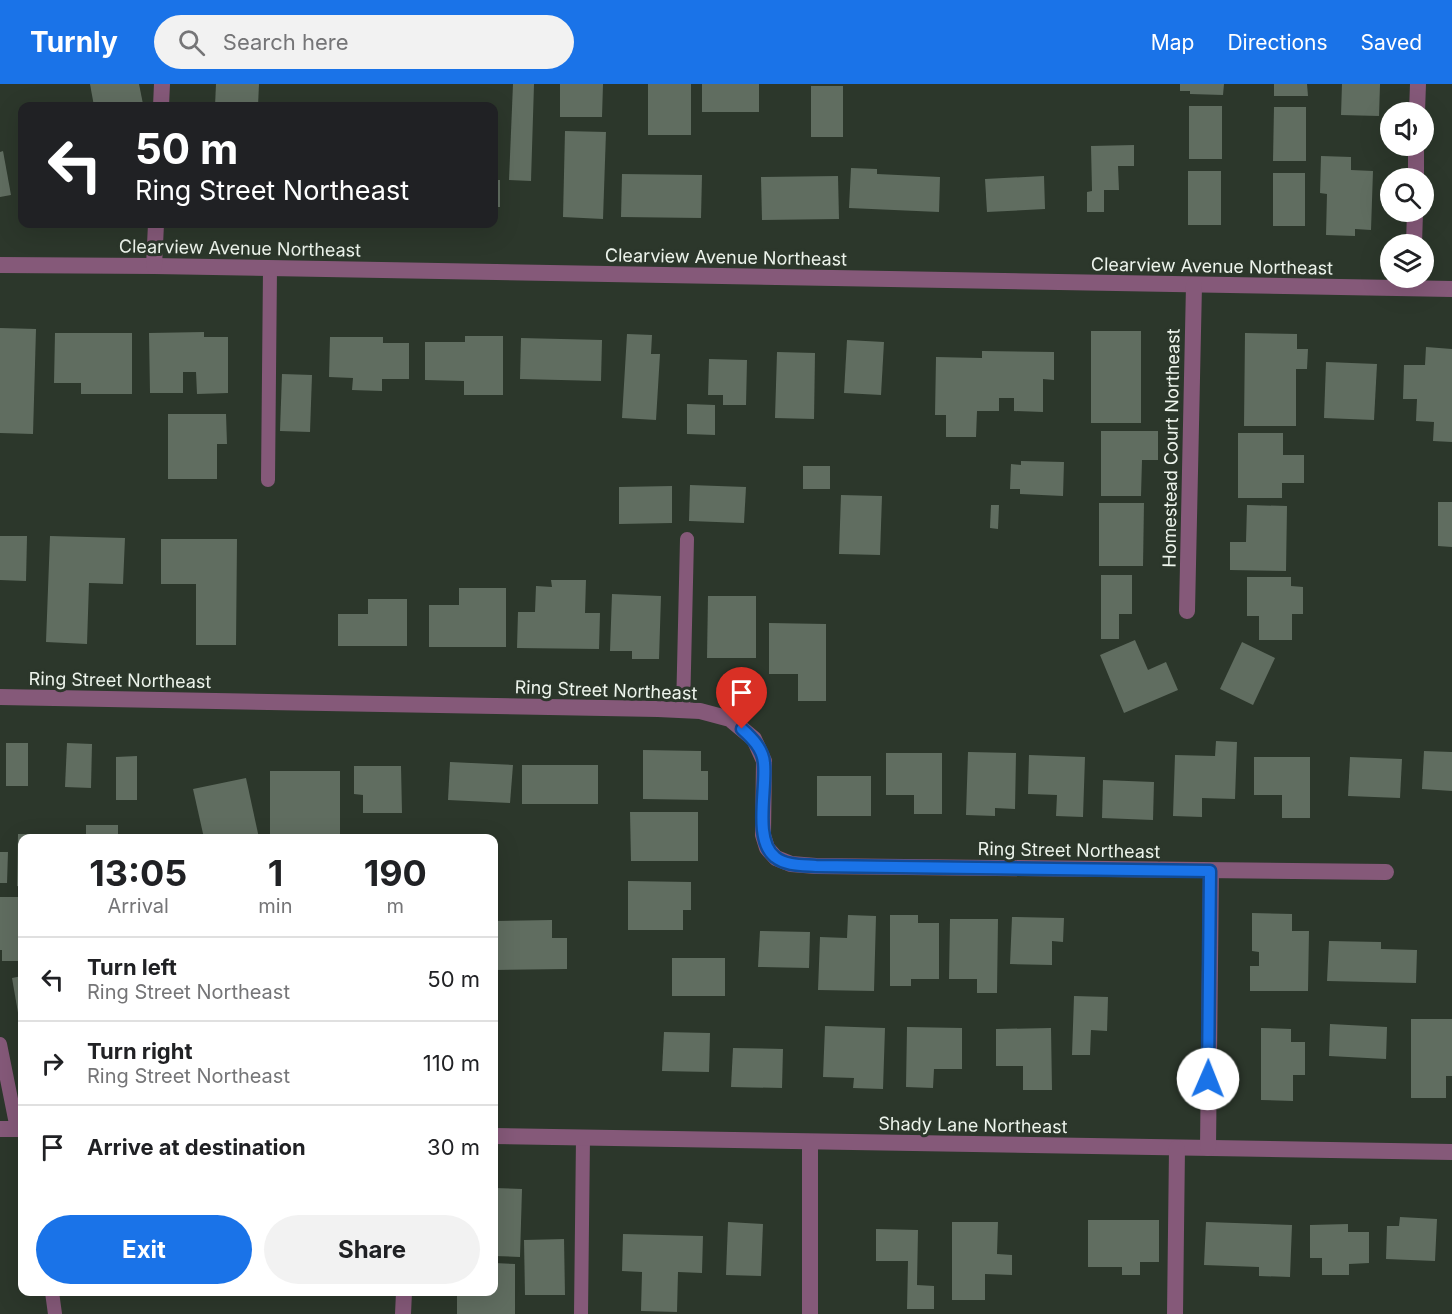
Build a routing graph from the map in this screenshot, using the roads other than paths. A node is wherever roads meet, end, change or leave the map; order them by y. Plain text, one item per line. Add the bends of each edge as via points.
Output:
1 (162, 84) edge
2 (1418, 84) edge
3 (161, 102) edge
4 (1417, 102) edge
5 (156, 228) edge
6 (0, 265) edge
7 (154, 266) junction
8 (270, 268) junction
9 (1380, 283) edge
10 (1194, 285) junction
11 (1434, 286) edge
12 (1452, 289) edge
13 (268, 480) dead end
14 (687, 539) dead end
15 (1187, 611) dead end
16 (0, 697) edge
17 (683, 711) junction
18 (1210, 871) junction
19 (1386, 872) dead end
20 (0, 1044) edge
21 (18, 1120) edge
22 (0, 1129) edge
23 (18, 1129) edge
24 (498, 1136) edge
25 (583, 1137) junction
26 (810, 1142) junction
27 (1177, 1148) junction
28 (1208, 1148) junction
29 (1452, 1152) edge
30 (53, 1296) edge
31 (404, 1296) edge
32 (55, 1314) edge
33 (404, 1314) edge
34 (581, 1314) edge
35 (810, 1314) edge
36 (1175, 1314) edge

1 - 3 street
2 - 4 street
5 - 7 street
6 - 7 street, Clearview Avenue Northeast
7 - 8 street, Clearview Avenue Northeast
8 - 10 street, Clearview Avenue Northeast
8 - 13 lane
9 - 10 street, Clearview Avenue Northeast
10 - 15 street, Homestead Court Northeast
11 - 12 street, Clearview Avenue Northeast
14 - 17 lane
16 - 17 street, Ring Street Northeast
17 - 18 street, Ring Street Northeast via 730,719 754,739 764,761 767,848 776,858 791,864
18 - 19 street, Ring Street Northeast
18 - 28 street
20 - 21 lane
22 - 23 street
24 - 25 street, Shady Lane Northeast
25 - 26 street, Shady Lane Northeast
25 - 34 lane
26 - 27 street, Shady Lane Northeast
26 - 35 street
27 - 28 street, Shady Lane Northeast
27 - 36 street
28 - 29 street, Shady Lane Northeast
30 - 32 lane
31 - 33 street

